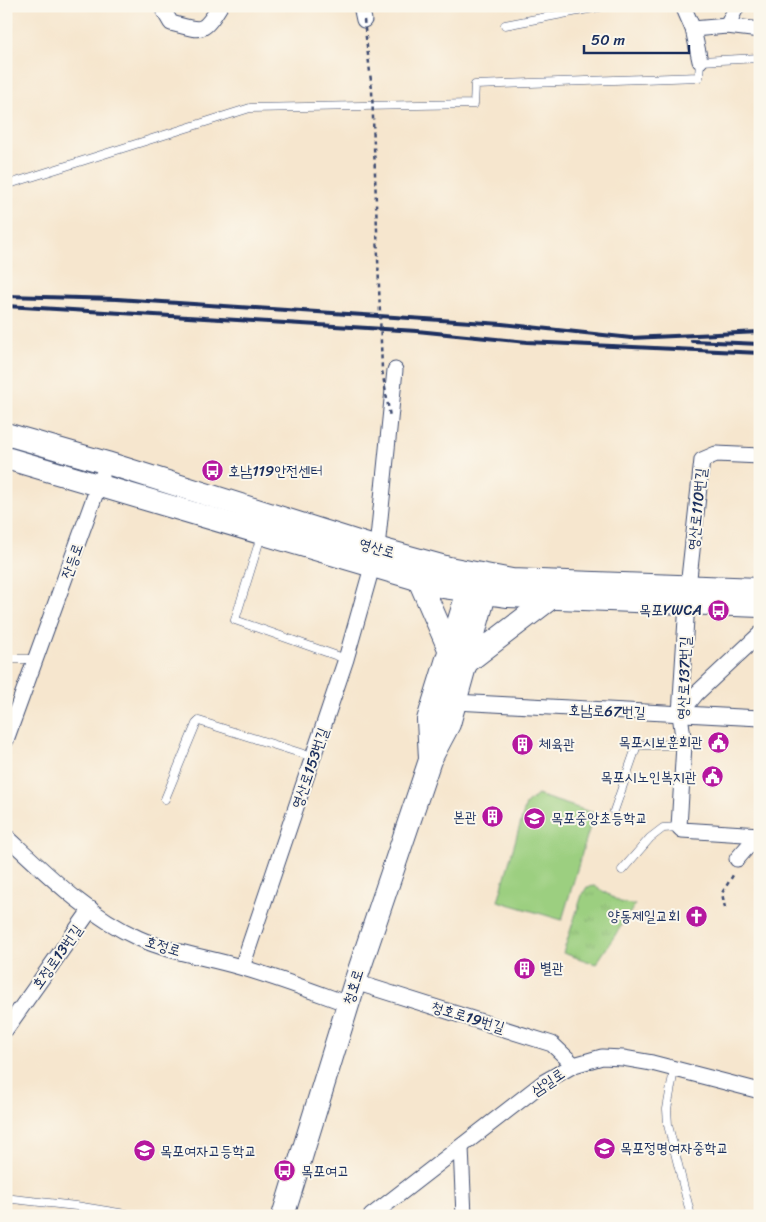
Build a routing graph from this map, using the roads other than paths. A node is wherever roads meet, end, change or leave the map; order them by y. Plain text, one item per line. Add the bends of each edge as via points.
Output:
1 (161, 6) edge
2 (220, 6) edge
3 (604, 6) edge
4 (683, 6) edge
5 (737, 6) edge
6 (505, 25) dead end
7 (727, 26) junction
8 (693, 29) junction
9 (760, 30) edge
10 (760, 58) edge
11 (700, 61) junction
12 (6, 185) edge
13 (395, 370) dead end
14 (6, 434) edge
15 (760, 456) edge
16 (6, 458) edge
17 (107, 463) junction
18 (100, 485) junction
19 (262, 534) junction
20 (374, 558) junction
21 (419, 580) junction
22 (479, 583) junction
23 (760, 589) edge
24 (688, 595) junction
25 (551, 598) junction
26 (760, 606) edge
27 (760, 634) edge
28 (458, 657) junction
29 (6, 659) edge
30 (36, 659) junction
31 (346, 659) junction
32 (455, 702) junction
33 (680, 714) junction
34 (760, 718) edge
35 (6, 740) edge
36 (684, 745) junction
37 (313, 757) junction
38 (430, 760) junction
39 (166, 799) dead end
40 (614, 811) dead end
41 (680, 827) junction
42 (759, 835) edge
43 (6, 836) edge
44 (737, 859) road end
45 (622, 870) dead end
46 (90, 909) junction
47 (242, 967) junction
48 (355, 982) junction
49 (348, 1004) junction
50 (6, 1029) edge
51 (574, 1065) junction
52 (674, 1070) junction
53 (760, 1091) edge
54 (461, 1148) junction
55 (13, 1199) dead end
56 (138, 1216) edge
57 (283, 1216) edge
58 (371, 1216) edge
59 (464, 1216) edge
60 (691, 1216) edge

1 - 2 street via 171,23 197,30 208,26
3 - 6 lane
4 - 8 street
5 - 7 street
7 - 8 street
7 - 9 street
8 - 11 street
10 - 11 lane
11 - 12 lane via 699,77 475,85 474,104 250,108
13 - 20 street, 영산로153번길
14 - 17 street, 영산로
15 - 24 street, 영산로110번길 via 716,454 702,460
16 - 18 street, 영산로
17 - 18 street, 잔등로
17 - 20 street, 영산로
18 - 19 street, 영산로
18 - 30 street, 잔등로
19 - 20 street, 영산로
19 - 31 lane via 235,620
20 - 21 street, 영산로
20 - 22 street, 영산로 via 449,568
20 - 31 street, 영산로153번길
21 - 22 street, 영산로 via 444,587
21 - 28 street
22 - 24 street, 영산로 via 512,580
22 - 25 street, 영산로 via 508,596
22 - 28 street, 청호로
23 - 24 street, 영산로
24 - 25 street, 영산로
24 - 26 street, 영산로
24 - 33 street, 영산로137번길
25 - 28 street
27 - 33 street via 696,694
28 - 32 street, 청호로
28 - 38 street, 청호로 via 428,720
29 - 30 lane
30 - 35 street, 잔등로
31 - 37 street, 영산로153번길
32 - 33 street, 호남로67번길
32 - 38 street, 청호로 via 449,724
33 - 34 street, 호남로67번길
33 - 36 street, 영산로137번길
36 - 40 lane via 637,745
36 - 41 street, 영산로137번길
37 - 39 lane via 199,721
37 - 47 street, 영산로153번길
38 - 48 street, 청호로
41 - 42 street via 682,830
41 - 45 lane via 664,828 650,838
42 - 44 street
43 - 46 street, 호정로 via 68,894
46 - 47 street, 호정로 via 138,938
46 - 50 street, 호정로13번길
47 - 49 street, 호정로
48 - 49 street, 청호로
48 - 51 street, 청호로19번길 via 552,1044
49 - 57 street, 청호로
51 - 52 street, 삼일로 via 602,1058 623,1058
51 - 54 street, 삼일로 via 544,1082
52 - 53 street, 삼일로
52 - 60 lane via 667,1109 668,1126
54 - 58 street, 삼일로
54 - 59 street
55 - 56 lane

